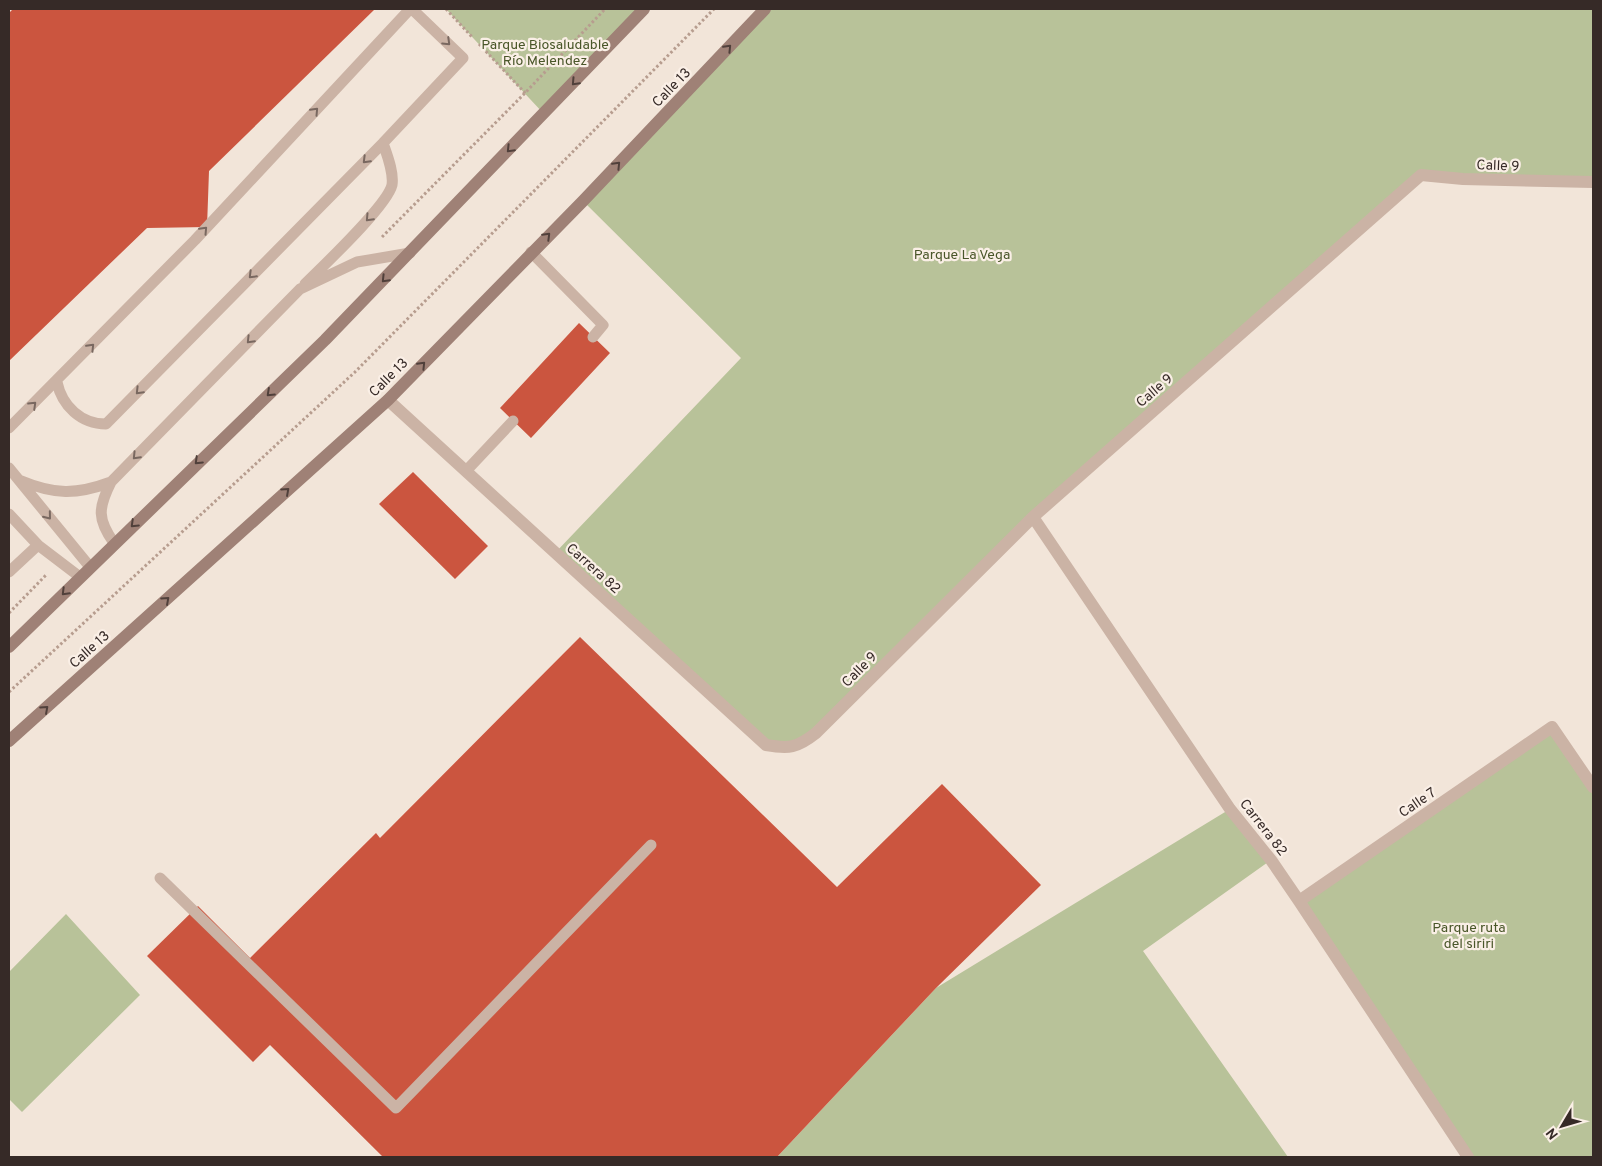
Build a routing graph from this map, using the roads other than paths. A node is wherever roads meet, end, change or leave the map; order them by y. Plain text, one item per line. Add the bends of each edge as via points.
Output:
1 (411, 9) edge
2 (644, 9) edge
3 (765, 9) edge
4 (383, 143) junction
5 (1593, 182) edge
6 (531, 252) junction
7 (410, 253) junction
8 (300, 289) junction
9 (593, 337) dead end
10 (57, 382) junction
11 (388, 400) junction
12 (513, 421) dead end
13 (9, 428) edge
14 (9, 468) edge
15 (466, 471) junction
16 (17, 479) junction
17 (111, 482) junction
18 (9, 514) edge
19 (1033, 517) junction
20 (114, 543) junction
21 (38, 545) junction
22 (90, 567) junction
23 (9, 572) edge
24 (80, 577) junction
25 (9, 647) edge
26 (9, 741) edge
27 (785, 749) joint
28 (1593, 787) edge
29 (651, 846) dead end
30 (160, 878) dead end
31 (1299, 901) junction
32 (1468, 1157) edge

1 -> 4 lane via 463,58
10 -> 1 lane
2 -> 7 main road
6 -> 3 main road, Calle 13
4 -> 8 lane via 392,185 374,214
4 -> 10 lane via 106,424 92,424 71,410 59,394
5 - 19 street, Calle 9 via 1420,175
6 - 9 lane via 603,326
11 -> 6 main road, Calle 13
7 - 8 lane via 357,262
7 -> 20 main road via 326,340
8 -> 17 lane
13 -> 10 lane
11 - 15 street, Carrera 82
26 -> 11 main road, Calle 13
12 - 15 lane
14 - 16 lane
15 - 27 street, Carrera 82 via 766,745
16 - 17 lane via 63,493 87,491
16 -> 22 lane
17 - 20 lane via 102,500 100,521
18 - 21 lane
19 - 27 street, Calle 9 via 816,734 802,744
19 - 31 street, Carrera 82 via 1230,809
20 - 22 main road
21 - 23 lane
21 - 24 lane
22 - 24 main road
24 -> 25 main road
28 - 31 street, Calle 7 via 1552,728
29 - 30 lane via 396,1108
31 - 32 street, Carrera 82

